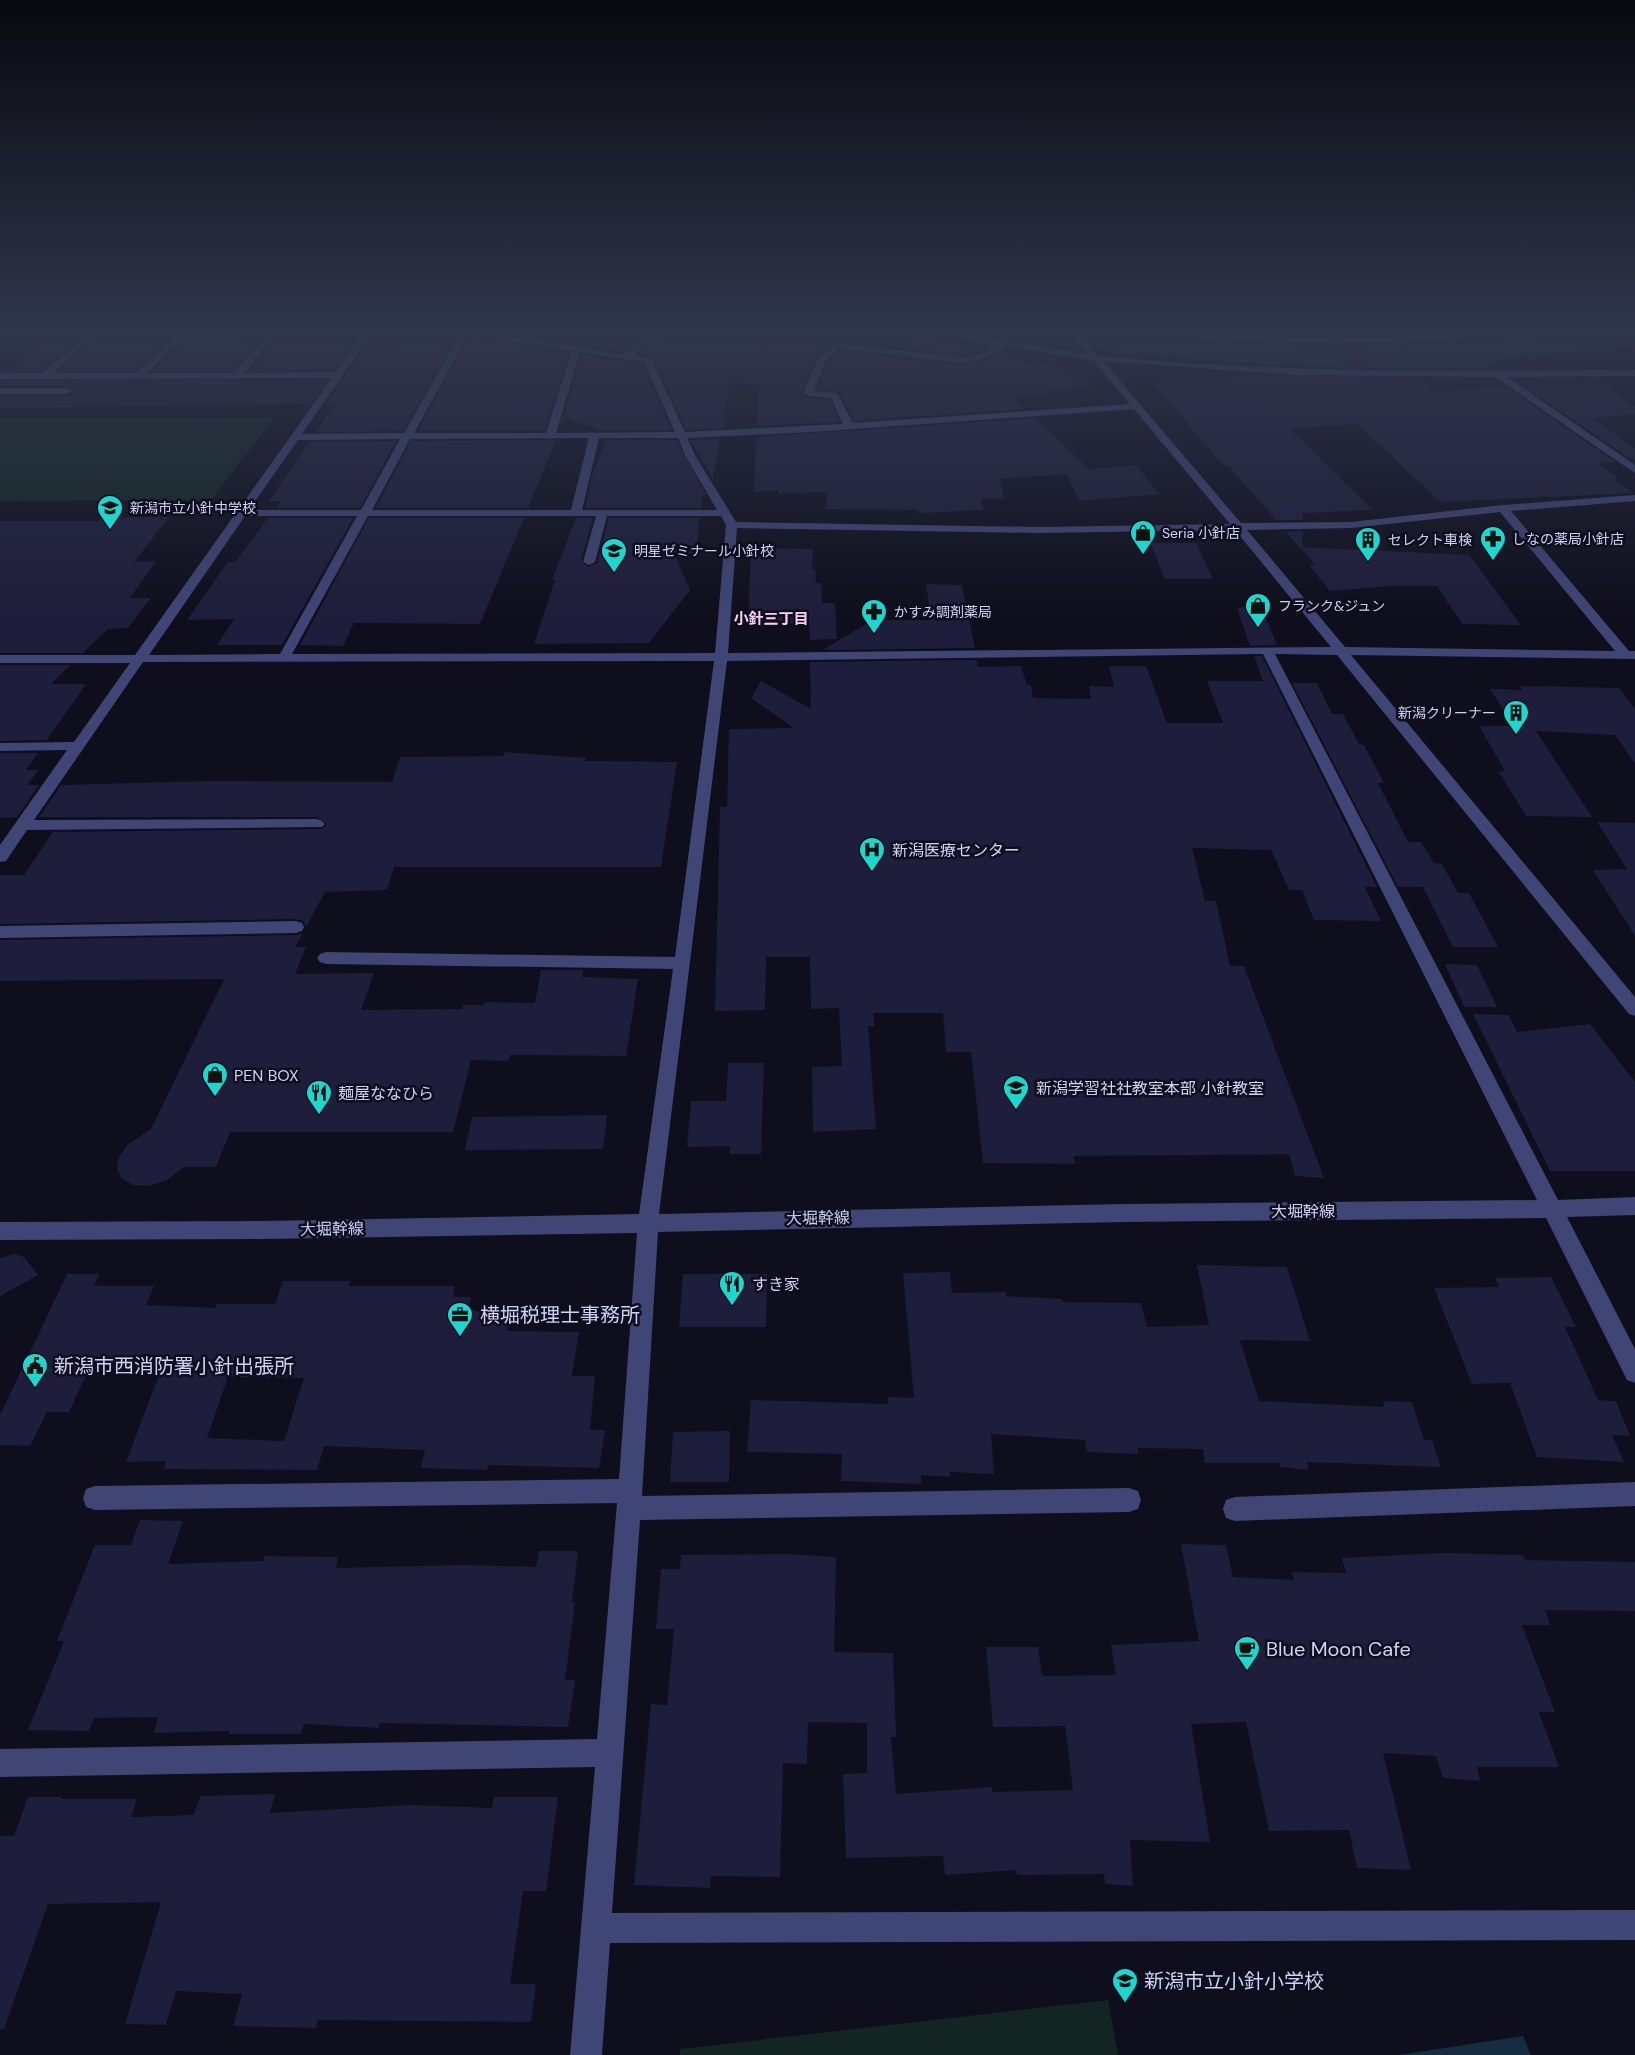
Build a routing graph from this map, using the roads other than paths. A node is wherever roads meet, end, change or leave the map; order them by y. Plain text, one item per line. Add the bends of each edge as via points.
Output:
1 (301, 427) edge
2 (412, 427) edge
3 (553, 427) edge
4 (678, 427) edge
5 (832, 427) edge
6 (1155, 427) edge
7 (1573, 427) edge
8 (682, 435) junction
9 (407, 436) junction
10 (550, 436) junction
11 (595, 436) junction
12 (294, 437) junction
13 (1635, 470) edge
14 (1635, 498) edge
15 (1503, 508) junction
16 (240, 513) junction
17 (365, 513) junction
18 (576, 513) junction
19 (602, 513) junction
20 (723, 513) junction
21 (732, 525) junction
22 (1237, 526) junction
23 (589, 562) dead end
24 (1266, 650) junction
25 (1343, 651) junction
26 (1630, 655) edge
27 (721, 657) junction
28 (284, 658) junction
29 (0, 659) edge
30 (141, 659) junction
31 (78, 746) junction
32 (0, 747) edge
33 (317, 824) dead end
34 (22, 825) junction
35 (3, 848) edge
36 (296, 927) dead end
37 (0, 932) edge
38 (326, 958) dead end
39 (682, 963) junction
40 (1635, 1009) edge
41 (1635, 1206) edge
42 (1553, 1210) junction
43 (648, 1222) junction
44 (0, 1232) edge
45 (1635, 1372) edge
46 (1635, 1494) edge
47 (95, 1498) dead end
48 (630, 1499) junction
49 (1129, 1500) dead end
50 (1234, 1509) dead end
51 (610, 1753) junction
52 (0, 1762) edge
53 (1635, 1925) edge
54 (596, 1928) junction
55 (586, 2055) edge

1 - 12 street
2 - 9 street
3 - 10 street
4 - 8 street
5 - 8 street
6 - 22 street
7 - 13 street
8 - 11 street
8 - 20 street
9 - 10 street
9 - 12 street
9 - 17 street
10 - 11 street
11 - 18 street
12 - 16 street
14 - 15 street
15 - 22 street via 1351,525
15 - 26 street
16 - 17 street
16 - 30 street
17 - 18 street
17 - 28 street
18 - 19 street
19 - 20 street
19 - 23 street
20 - 21 street
21 - 22 street via 1039,530
21 - 27 street
22 - 25 street
24 - 25 street
24 - 27 street
24 - 42 street
25 - 26 street
25 - 40 street
27 - 28 street
27 - 39 street
28 - 30 street
29 - 30 street
30 - 31 street
31 - 32 street
31 - 34 street
33 - 34 street
34 - 35 street
36 - 37 street
38 - 39 street
39 - 43 street
41 - 42 street, 大堀幹線
42 - 43 street, 大堀幹線 via 1172,1211
42 - 45 street
43 - 44 street, 大堀幹線 via 201,1232
43 - 48 street
46 - 50 street
47 - 48 street
48 - 49 street
48 - 51 street
51 - 52 street
51 - 54 street
53 - 54 street
54 - 55 street

